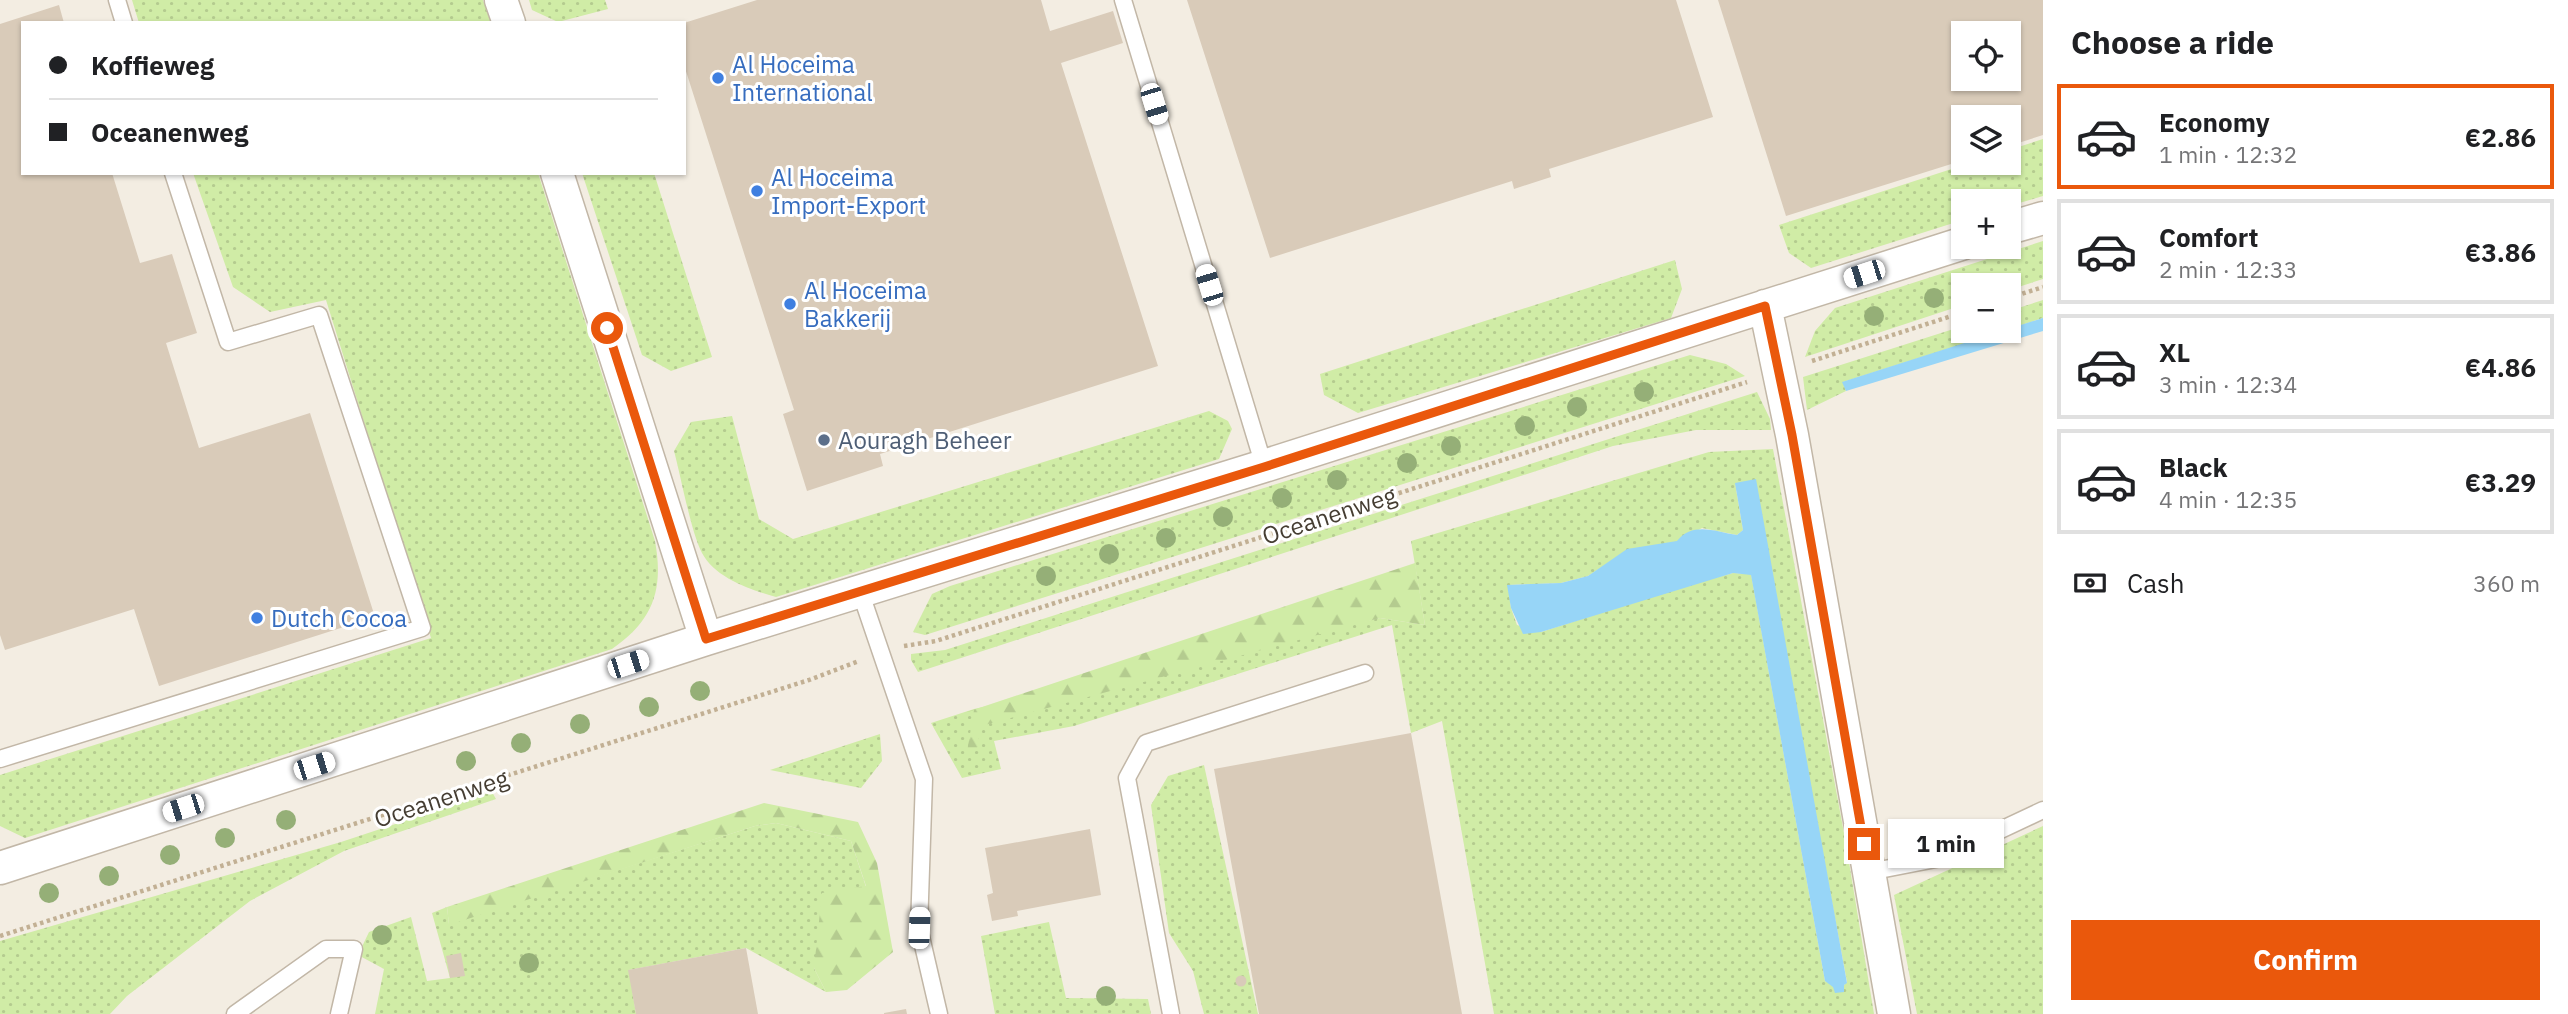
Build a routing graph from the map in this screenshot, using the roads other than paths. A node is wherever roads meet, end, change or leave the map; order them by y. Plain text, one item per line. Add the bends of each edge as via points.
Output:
1 (117, 0) edge
2 (501, 0) edge
3 (1123, 0) edge
4 (123, 21) edge
5 (508, 21) edge
6 (174, 175) edge
7 (558, 175) edge
8 (2043, 218) edge
9 (2021, 224) edge
10 (1951, 247) edge
11 (1765, 306) junction
12 (1264, 467) junction
13 (860, 591) junction
14 (706, 639) junction
15 (1365, 673) dead end
16 (0, 759) edge
17 (2043, 810) edge
18 (0, 868) edge
19 (1869, 872) junction
20 (251, 1008) edge
21 (235, 1014) edge
22 (339, 1014) edge
23 (939, 1014) edge
24 (1171, 1014) edge
25 (1894, 1014) edge

1 - 4 lane
2 - 5 street
3 - 12 lane
6 - 16 lane via 228,342 319,314 422,628
7 - 14 street
8 - 9 street
10 - 11 street
11 - 12 street
11 - 19 street
12 - 13 street
13 - 14 street
13 - 23 lane via 924,779 919,928
14 - 18 street
15 - 24 lane via 1146,743 1128,778
17 - 19 lane via 1941,858
19 - 25 street
20 - 21 lane
20 - 22 lane via 326,949 354,949

